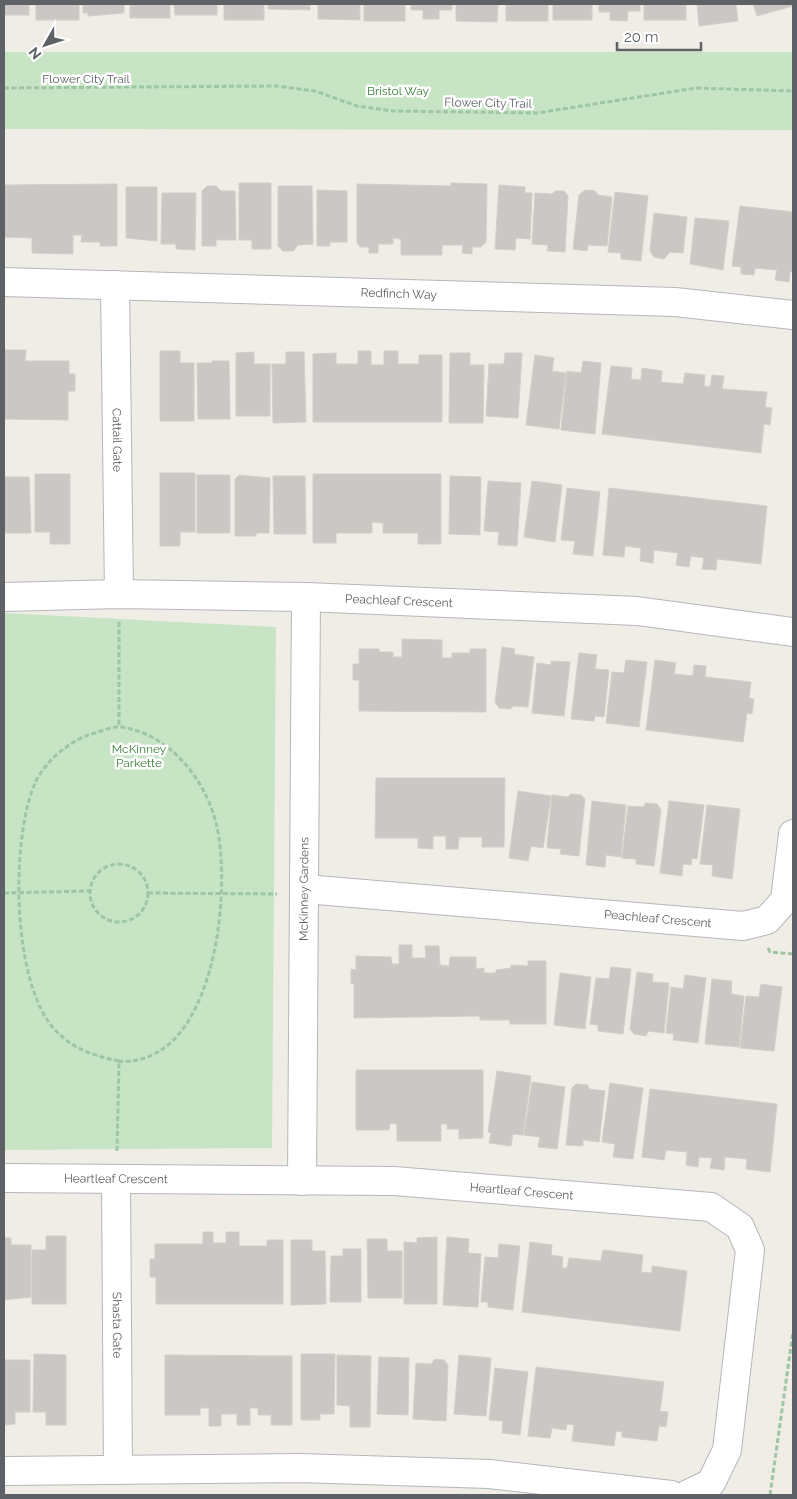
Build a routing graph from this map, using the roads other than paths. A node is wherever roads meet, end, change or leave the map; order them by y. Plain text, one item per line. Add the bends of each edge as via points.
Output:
1 (4, 282) edge
2 (115, 285) junction
3 (793, 315) edge
4 (119, 594) junction
5 (4, 597) edge
6 (306, 597) junction
7 (793, 632) edge
8 (793, 834) edge
9 (305, 889) junction
10 (4, 1178) edge
11 (116, 1180) junction
12 (302, 1181) junction
13 (4, 1470) edge
14 (118, 1470) junction
15 (671, 1495) edge
16 (686, 1495) edge

1 - 2 street, Redfinch Way
2 - 3 street, Redfinch Way via 674,302
2 - 4 street, Cattail Gate
4 - 5 street, Peachleaf Crescent
4 - 6 street, Peachleaf Crescent
6 - 7 street, Peachleaf Crescent via 637,611
6 - 9 street, McKinney Gardens
8 - 9 street, Peachleaf Crescent via 785,900 767,920 743,926
9 - 12 street, McKinney Gardens
10 - 11 street, Heartleaf Crescent
11 - 12 street, Heartleaf Crescent
11 - 14 street, Shasta Gate
12 - 16 street, Heartleaf Crescent via 394,1181 672,1202 711,1207 740,1227 750,1250 727,1450 711,1483
13 - 14 street
14 - 15 street via 300,1468 490,1474

